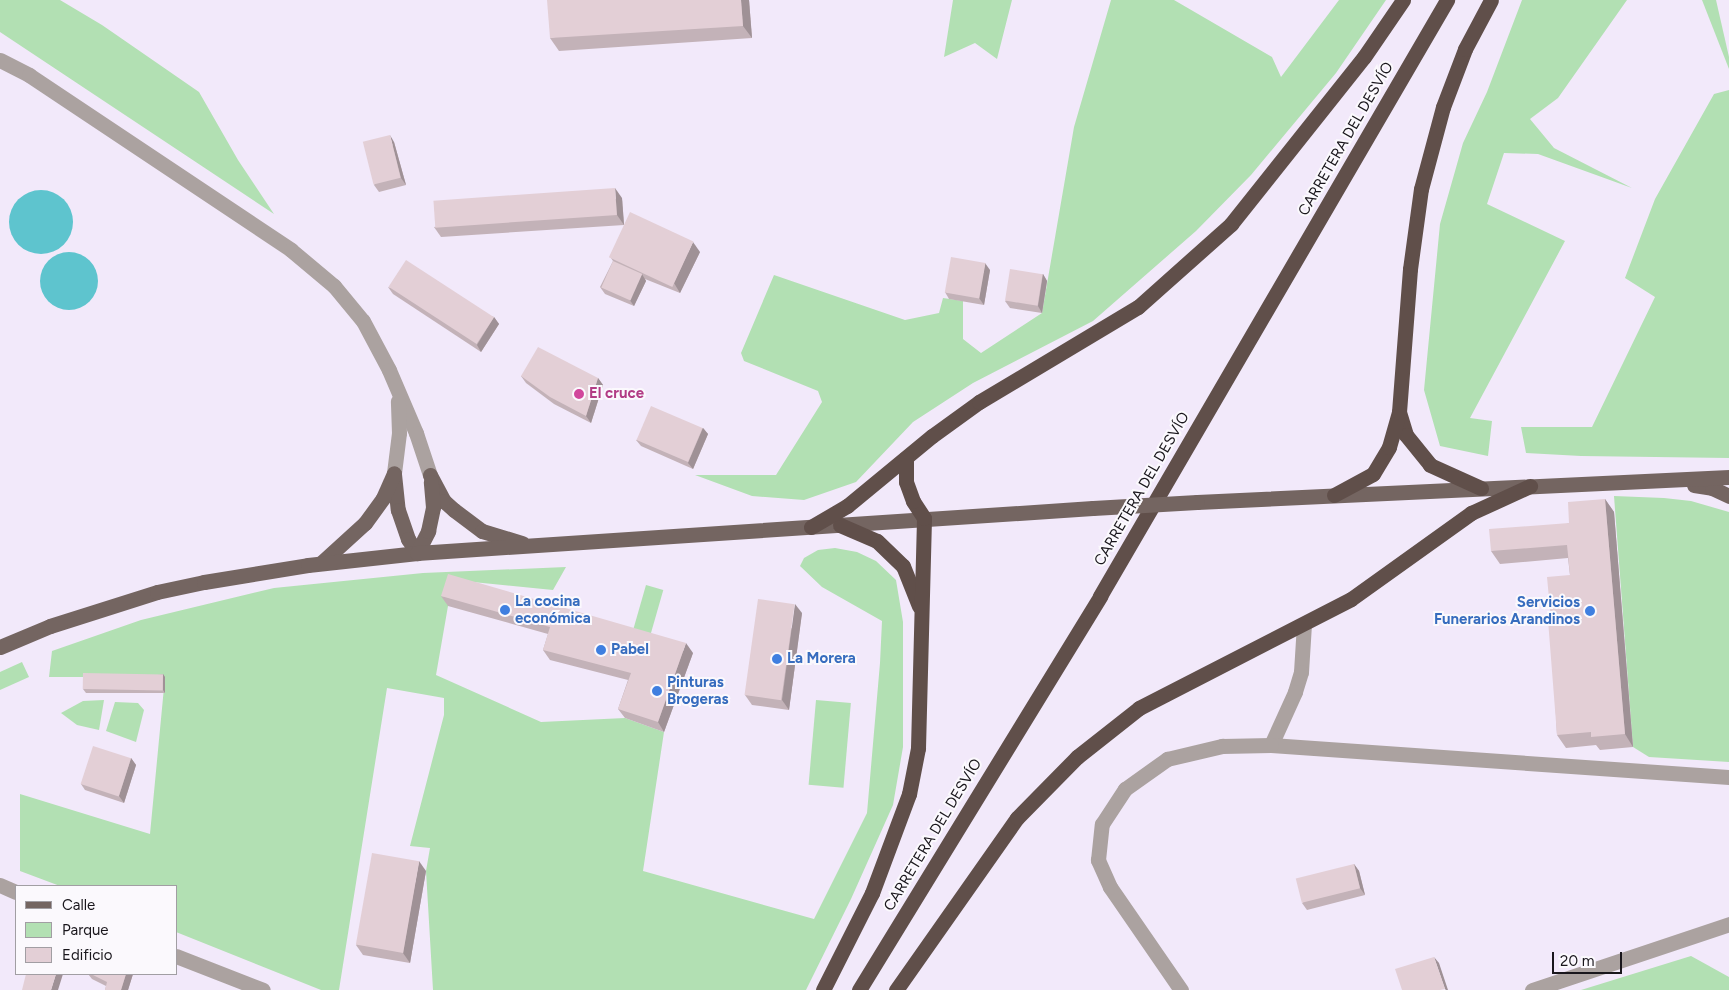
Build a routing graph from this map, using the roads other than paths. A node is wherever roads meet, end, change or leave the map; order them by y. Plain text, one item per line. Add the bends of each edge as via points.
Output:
1 (1403, 0) edge
2 (1447, 0) edge
3 (1491, 0) edge
4 (0, 60) edge
5 (398, 394) junction
6 (1399, 412) junction
7 (906, 458) junction
8 (394, 473) junction
9 (430, 475) junction
10 (1729, 477) edge
11 (1670, 480) junction
12 (1530, 486) junction
13 (1481, 488) junction
14 (1334, 495) junction
15 (1729, 496) edge
16 (924, 518) junction
17 (840, 525) junction
18 (810, 527) junction
19 (531, 545) junction
20 (417, 553) junction
21 (321, 564) junction
22 (922, 615) junction
23 (1304, 624) junction
24 (0, 647) edge
25 (1271, 745) junction
26 (1729, 777) edge
27 (0, 886) edge
28 (15, 892) edge
29 (1729, 924) edge
30 (178, 957) edge
31 (263, 990) edge
32 (823, 990) edge
33 (859, 990) edge
34 (896, 990) edge
35 (1181, 990) edge
36 (1532, 990) edge

1 - 7 highway via 1364,57 1231,224 1138,307 979,402
2 - 33 highway, CARRETERA DEL DESVÍO via 1105,587
3 - 6 highway via 1465,49 1442,106 1421,190 1410,269
4 - 5 street via 29,75 291,250 334,286 363,321
5 - 8 street via 399,433
5 - 9 street
6 - 13 highway via 1406,435 1430,465
6 - 14 highway via 1389,447 1373,474
7 - 16 highway via 906,482
7 - 18 highway via 848,506
8 - 20 main road via 398,510 408,539
8 - 21 main road via 382,498 364,523
9 - 19 main road via 444,501 482,531
9 - 20 main road via 433,507 428,531
10 - 11 main road
11 - 12 main road
11 - 15 main road via 1712,488
12 - 13 main road
12 - 23 highway via 1471,513 1351,599
13 - 14 main road
14 - 16 main road, bridge
16 - 17 main road
16 - 22 highway
17 - 18 main road
17 - 22 highway via 877,541 903,566
18 - 19 main road
19 - 20 main road
20 - 21 main road
21 - 24 main road via 157,592 50,626
22 - 32 highway via 918,748 909,794 872,893
23 - 25 street via 1301,672
23 - 34 highway via 1139,708 1077,757 1017,818
25 - 26 street
25 - 35 street via 1222,746 1166,759 1125,789 1102,824 1098,860 1110,888
27 - 28 street
29 - 36 street
30 - 31 street

